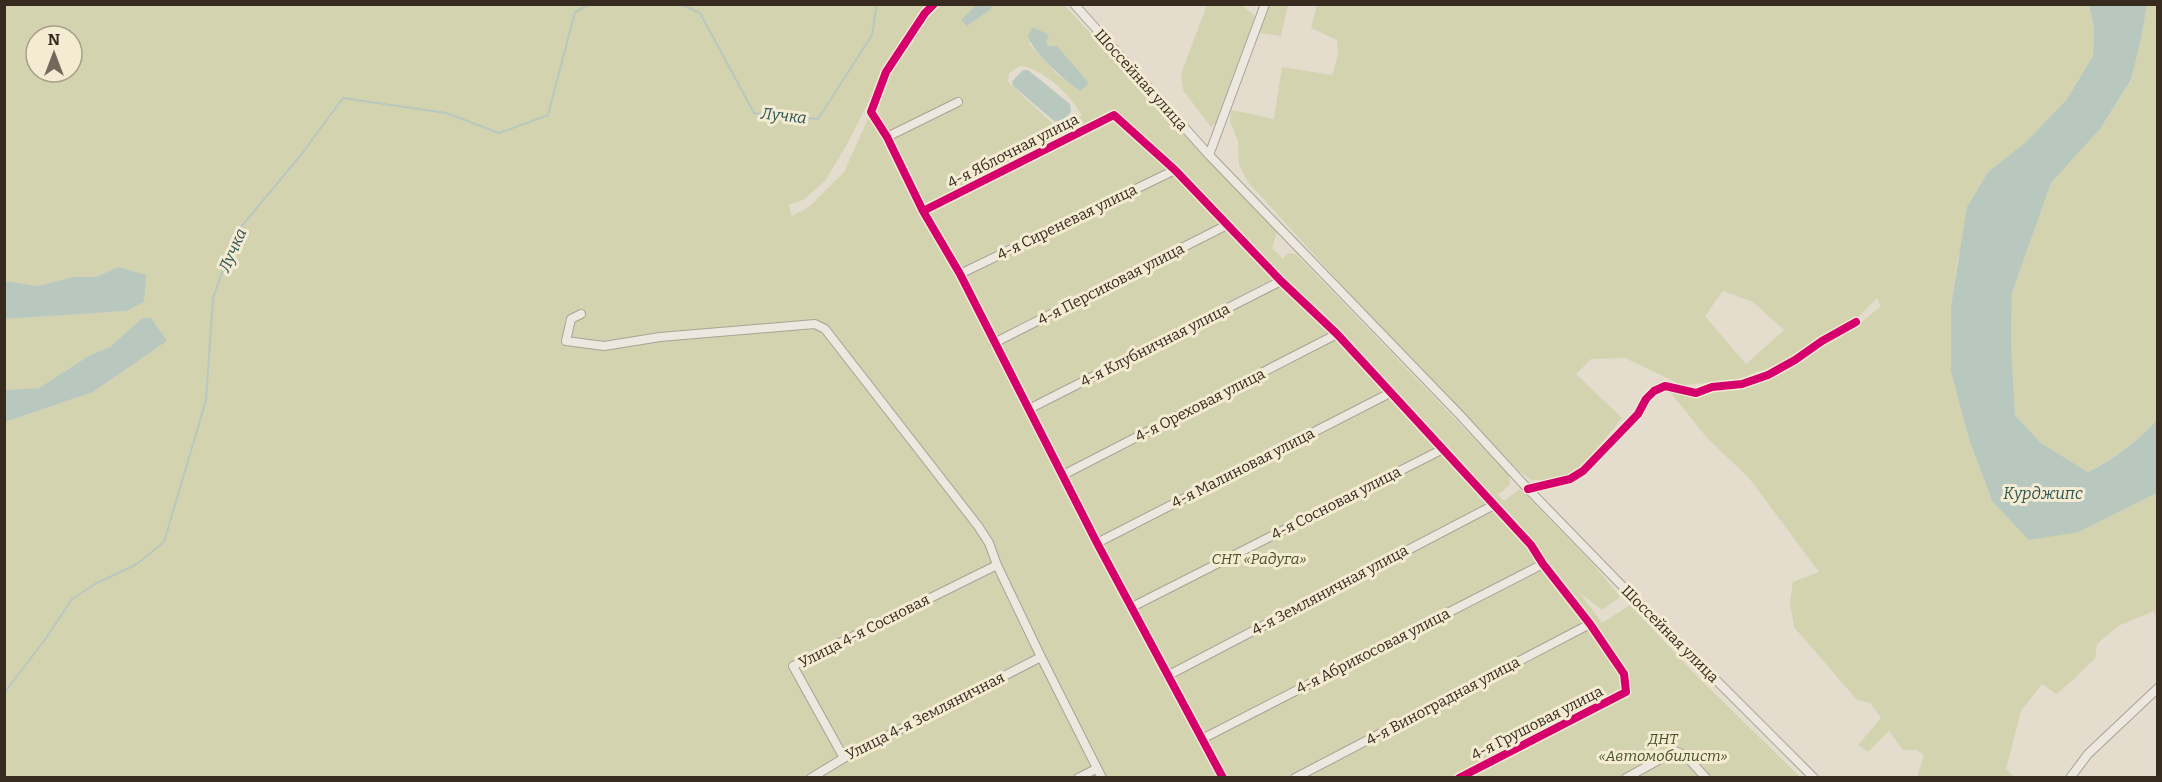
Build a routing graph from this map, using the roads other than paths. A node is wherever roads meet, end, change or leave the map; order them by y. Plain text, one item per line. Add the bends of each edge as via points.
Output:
1 (934, 4) edge
2 (1074, 4) edge
3 (1265, 4) edge
4 (958, 102) dead end
5 (887, 137) junction
6 (1209, 155) junction
7 (1175, 170) junction
8 (923, 211) junction
9 (1227, 225) junction
10 (960, 274) junction
11 (1281, 280) junction
12 (581, 314) dead end
13 (1856, 322) dead end
14 (1337, 334) junction
15 (994, 343) junction
16 (1389, 393) junction
17 (1029, 409) junction
18 (1443, 449) junction
19 (1063, 475) junction
20 (1528, 489) junction
21 (1494, 505) junction
22 (1097, 543) junction
23 (1543, 564) junction
24 (997, 565) junction
25 (1132, 607) junction
26 (1590, 624) junction
27 (1041, 657) junction
28 (1167, 676) junction
29 (2157, 688) edge
30 (1202, 739) junction
31 (844, 758) junction
32 (1096, 769) junction
33 (811, 777) edge
34 (1078, 777) edge
35 (1102, 777) edge
36 (1223, 777) edge
37 (1295, 777) edge
38 (1460, 777) edge
39 (1626, 777) edge
40 (1706, 777) edge
41 (1814, 777) edge
42 (2070, 777) edge

1 - 5 street via 886,72 871,112
2 - 6 street, Шоссейная улица
3 - 6 street
4 - 5 street
5 - 8 street
6 - 20 street, Шоссейная улица
7 - 8 street, 4-я Яблочная улица via 1114,115
7 - 9 street
7 - 10 street, 4-я Сиреневая улица
8 - 10 street
9 - 11 street
9 - 15 street, 4-я Персиковая улица
10 - 15 street
11 - 14 street
11 - 17 street, 4-я Клубничная улица
12 - 24 street via 571,319 566,341 604,346 660,337 815,324 825,329 978,526
13 - 20 street via 1768,375 1742,384 1696,393 1665,386 1654,391 1638,414 1583,471 1570,479
14 - 16 street
14 - 19 street, 4-я Ореховая улица
15 - 17 street
16 - 18 street
16 - 22 street, 4-я Малиновая улица
17 - 19 street
18 - 21 street
18 - 25 street, 4-я Сосновая улица
19 - 22 street
20 - 41 street, Шоссейная улица
21 - 23 street via 1532,545
21 - 28 street, 4-я Земляничная улица
22 - 25 street
23 - 26 street
23 - 30 street, 4-я Абрикосовая улица
24 - 27 street
24 - 31 street, Улица 4-я Сосновая via 793,666
25 - 28 street
26 - 37 street, 4-я Виноградная улица
26 - 38 street, 4-я Грушовая улица via 1624,674 1626,692
27 - 31 street, Улица 4-я Земляничная
27 - 32 street
28 - 30 street
29 - 42 street via 2088,754
30 - 36 street
31 - 33 street, Улица 4-я Земляничная
32 - 34 street
32 - 35 street
39 - 40 street via 1675,752 1686,756

